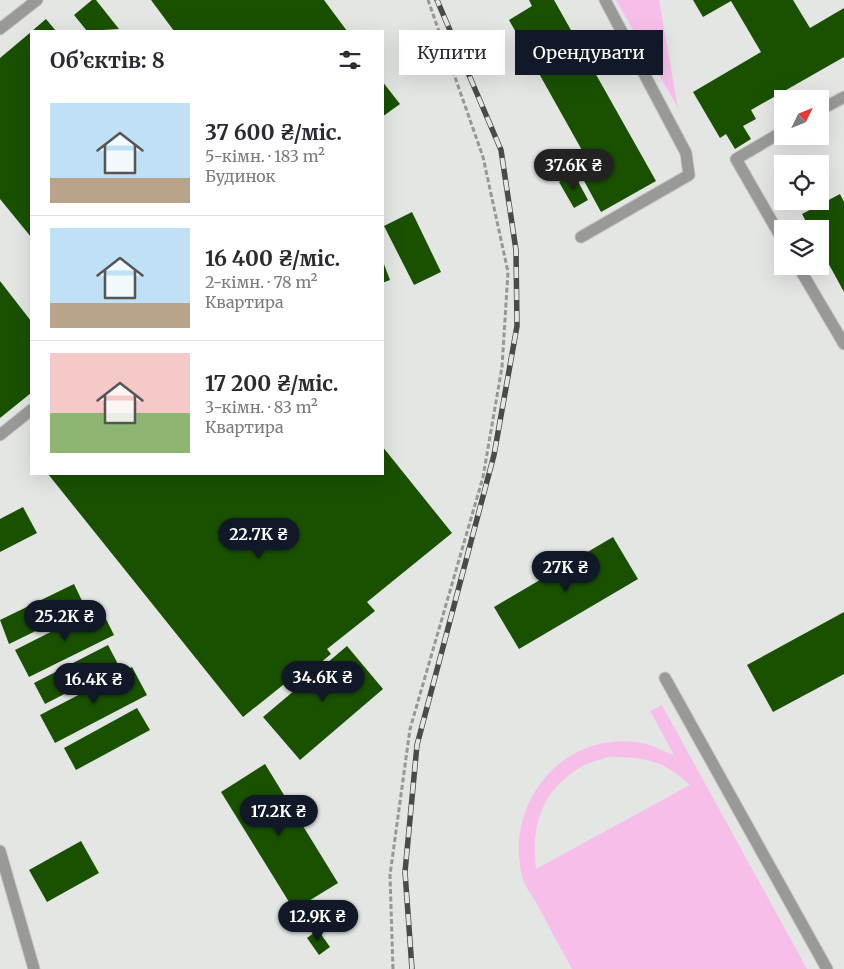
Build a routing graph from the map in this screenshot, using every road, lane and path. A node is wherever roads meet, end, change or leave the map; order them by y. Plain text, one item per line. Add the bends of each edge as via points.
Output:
1 (37, 0) edge
2 (428, 0) edge
3 (605, 0) edge
4 (0, 29) edge
5 (844, 96) edge
6 (829, 105) edge
7 (774, 137) edge
8 (774, 225) edge
9 (581, 237) dead end
10 (803, 275) edge
11 (844, 344) edge
12 (30, 411) edge
13 (0, 435) edge
14 (665, 678) dead end
15 (0, 851) edge
16 (34, 969) edge
17 (393, 969) edge
18 (827, 969) edge

1 - 4 lane
2 - 17 path via 483,157 508,272 502,367 483,477 410,729 390,875
3 - 9 lane via 686,153 689,175
5 - 6 lane
7 - 8 lane via 736,159
10 - 11 lane
12 - 13 lane
14 - 18 lane
15 - 16 lane

